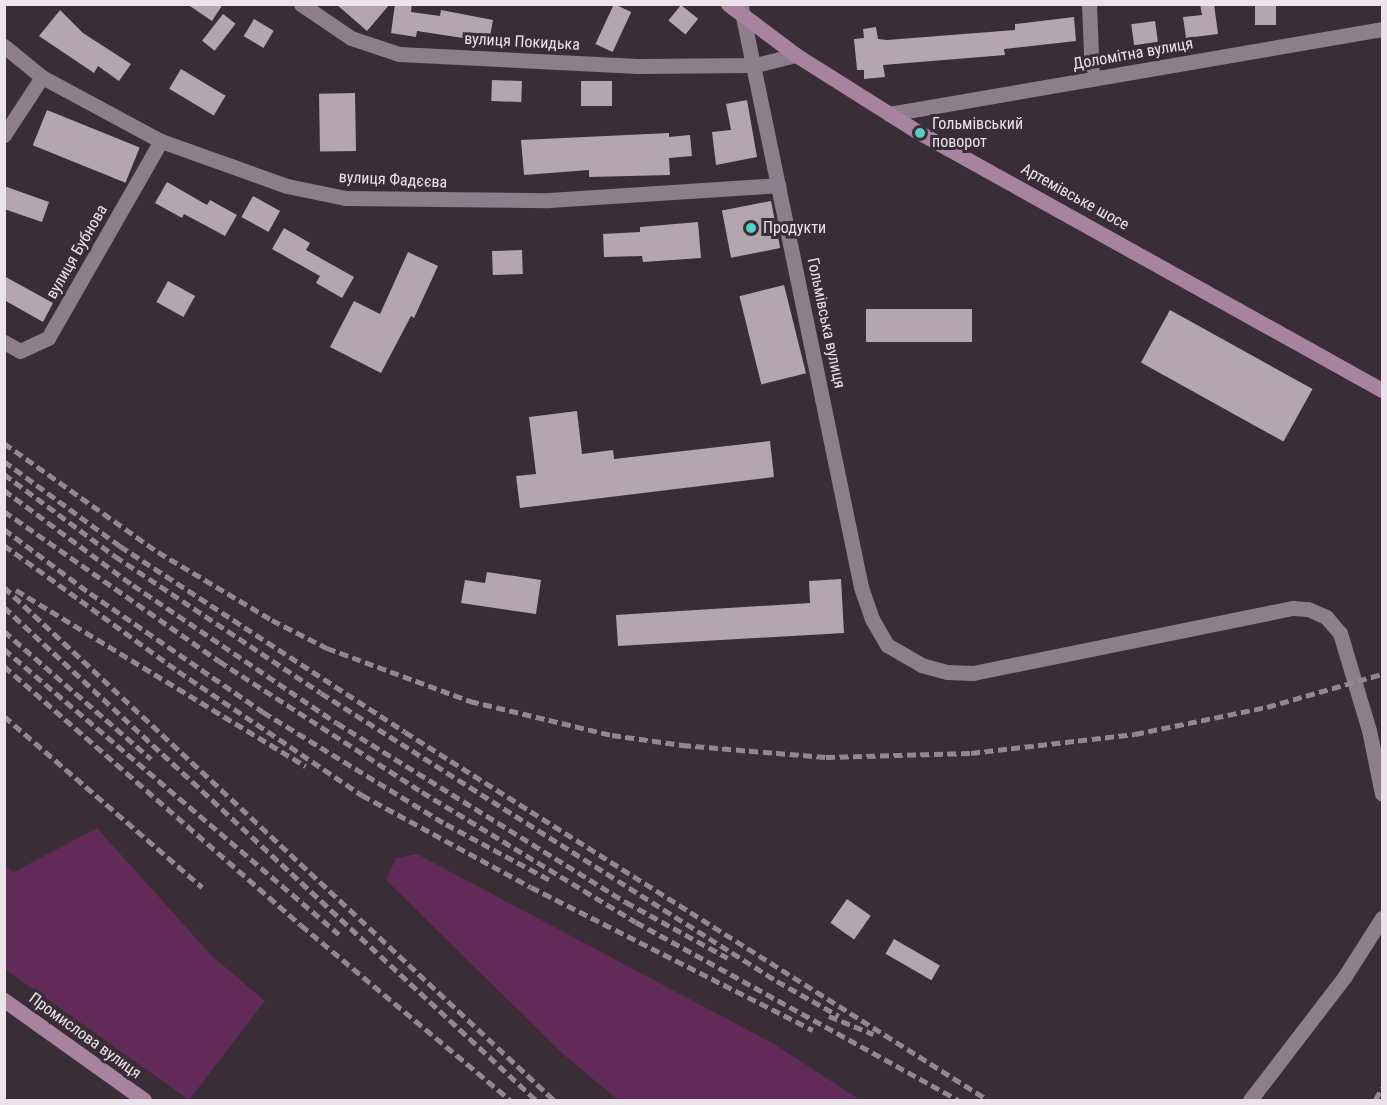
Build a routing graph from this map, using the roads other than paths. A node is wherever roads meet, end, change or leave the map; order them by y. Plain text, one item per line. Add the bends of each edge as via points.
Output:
1 (302, 4) edge
2 (728, 4) edge
3 (1089, 4) edge
4 (742, 11) edge
5 (1383, 29) edge
6 (4, 46) edge
7 (796, 55) junction
8 (755, 65) junction
9 (42, 77) junction
10 (1092, 79) junction
11 (889, 114) junction
12 (4, 135) edge
13 (161, 141) junction
14 (779, 185) junction
15 (4, 342) edge
16 (1383, 390) edge
17 (1383, 794) edge
18 (1383, 918) edge
19 (4, 1000) edge
20 (144, 1101) edge
21 (1250, 1101) edge

1 - 8 street, вулиця Покидька via 351,38 399,54 638,66
2 - 4 main road, Артемівське шосе
3 - 10 street
4 - 7 main road, Артемівське шосе
4 - 8 street, Гольмівська вулиця
5 - 10 street, Доломітна вулиця
6 - 9 street, вулиця Фадєєва
7 - 8 street, вулиця Покидька
7 - 11 main road, Артемівське шосе
8 - 14 street, Гольмівська вулиця
9 - 12 street
9 - 13 street, вулиця Фадєєва
10 - 11 street, Доломітна вулиця
11 - 16 main road, Артемівське шосе
13 - 14 street, вулиця Фадєєва via 287,186 345,198 549,200
13 - 15 street, вулиця Бубнова via 48,338 20,351
14 - 17 street, Гольмівська вулиця via 861,586 872,620 887,645 921,665 973,673 1292,608 1308,609 1326,617 1340,633
18 - 21 street
19 - 20 main road, Промислова вулиця

